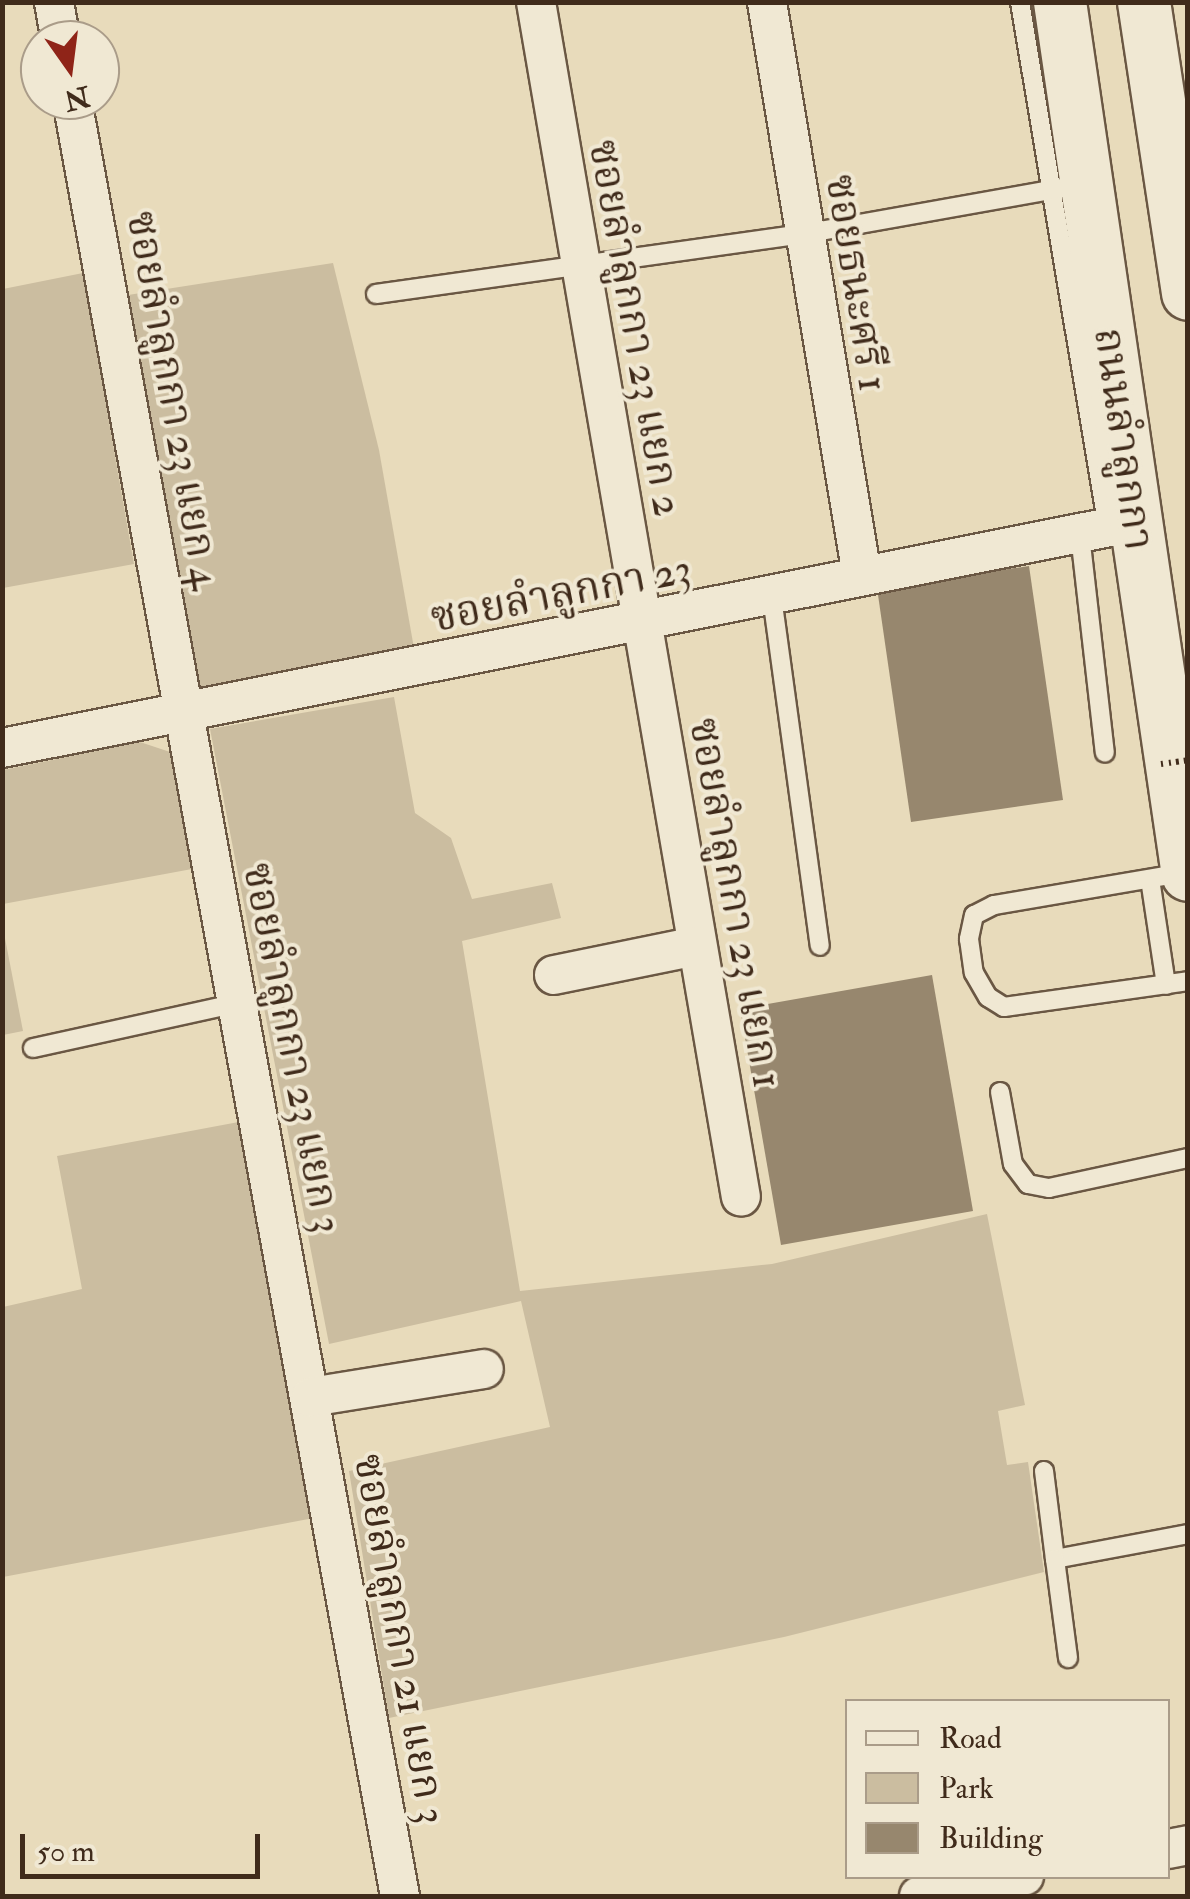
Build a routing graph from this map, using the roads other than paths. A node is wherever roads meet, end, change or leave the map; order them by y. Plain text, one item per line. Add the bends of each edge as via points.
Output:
1 (536, 2) edge
2 (766, 2) edge
3 (1020, 2) edge
4 (1060, 2) edge
5 (1144, 2) edge
6 (76, 120) edge
7 (1066, 187) junction
8 (803, 234) junction
9 (578, 265) junction
10 (376, 294) dead end
11 (1188, 294) edge
12 (1108, 528) junction
13 (862, 576) junction
14 (772, 597) junction
15 (640, 624) junction
16 (184, 716) junction
17 (2, 748) edge
18 (1105, 753) dead end
19 (1175, 876) edge
20 (697, 946) junction
21 (820, 946) dead end
22 (554, 975) dead end
23 (1188, 982) edge
24 (1166, 984) junction
25 (238, 1003) junction
26 (33, 1048) dead end
27 (1000, 1092) dead end
28 (1188, 1158) edge
29 (741, 1198) dead end
30 (484, 1369) dead end
31 (311, 1397) junction
32 (1044, 1472) dead end
33 (1188, 1534) edge
34 (1055, 1558) junction
35 (1068, 1658) dead end
36 (1008, 1879) edge
37 (400, 1896) edge
38 (919, 1896) edge

1 - 9 street, ซอยลำลูกกา 23 แยก 2
2 - 8 street, ซอยธนะศรี 1
3 - 7 lane
4 - 7 main road, ถนนลำลูกกา
5 - 11 main road, ถนนลำลูกกา
6 - 16 street, ซอยลำลูกกา 23 แยก 4
7 - 8 lane
7 - 12 main road, ถนนลำลูกกา
8 - 9 lane
8 - 13 street, ซอยธนะศรี 1
9 - 10 lane
9 - 15 street, ซอยลำลูกกา 23 แยก 2
12 - 13 street, ซอยลำลูกกา 23
12 - 18 lane
12 - 19 main road, ถนนลำลูกกา
13 - 14 street, ซอยลำลูกกา 23
14 - 15 street, ซอยลำลูกกา 23
14 - 21 lane
15 - 16 street, ซอยลำลูกกา 23
15 - 20 street, ซอยลำลูกกา 23 แยก 1
16 - 17 street, ซอยลำลูกกา 23
16 - 25 street, ซอยลำลูกกา 23 แยก 3
19 - 24 lane
19 - 24 lane via 994,905 974,915 974,973 988,997 1004,1007
20 - 22 street
20 - 29 street, ซอยลำลูกกา 23 แยก 1
23 - 24 lane
25 - 26 lane
25 - 31 street, ซอยลำลูกกา 23 แยก 3
27 - 28 lane via 1013,1164 1028,1184 1048,1188
30 - 31 street
31 - 37 street, ซอยลำลูกกา 21 แยก 3
32 - 34 lane
33 - 34 lane
34 - 35 lane
36 - 38 street

